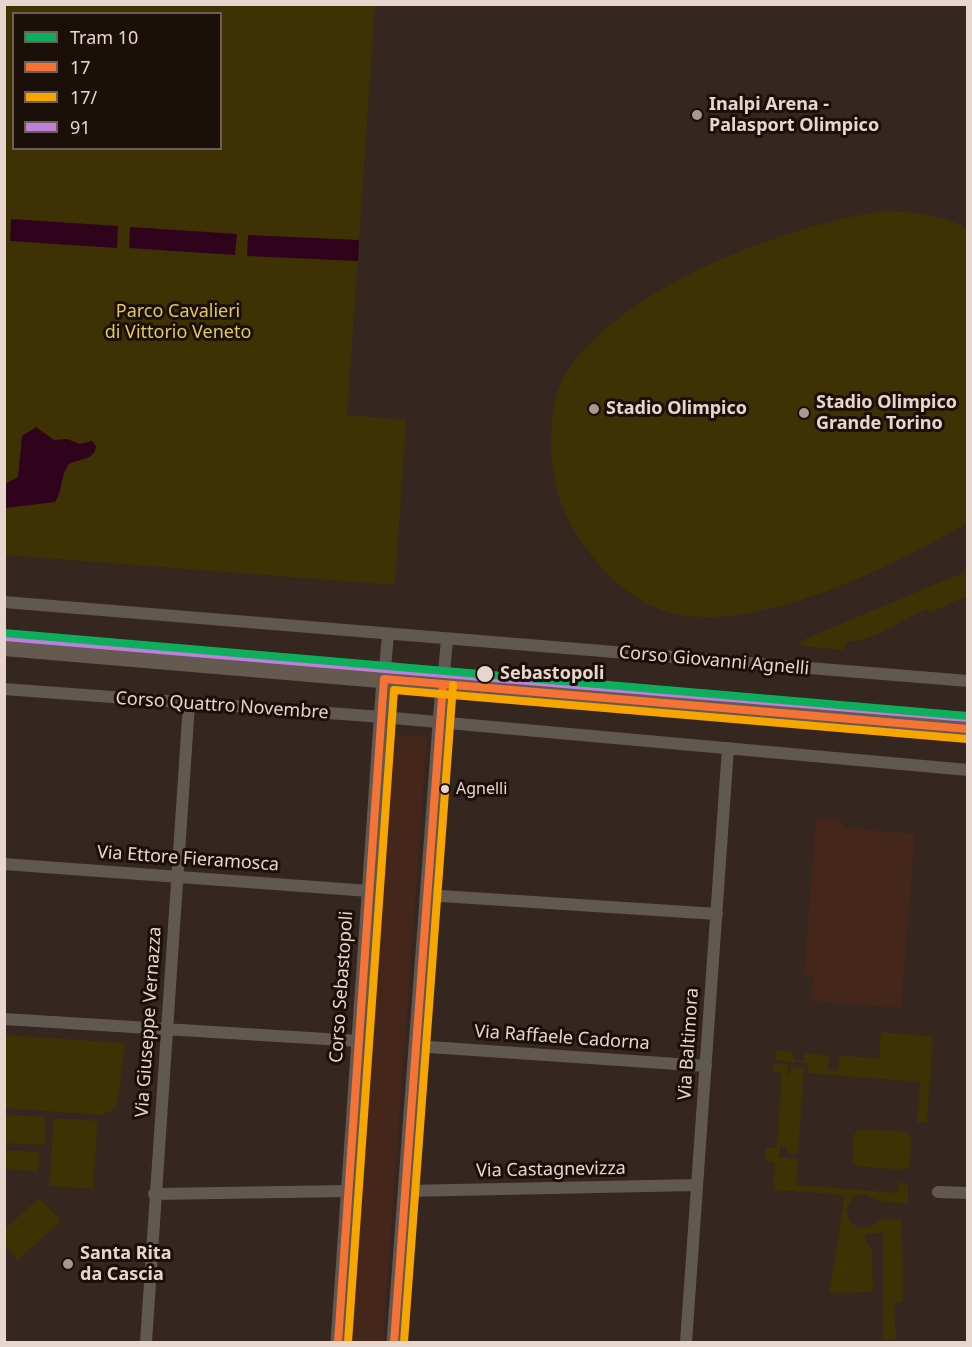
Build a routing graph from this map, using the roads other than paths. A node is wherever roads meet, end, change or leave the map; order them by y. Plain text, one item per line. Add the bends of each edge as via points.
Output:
1 (4, 602) edge
2 (388, 634) junction
3 (447, 639) junction
4 (4, 647) edge
5 (384, 679) junction
6 (968, 681) edge
7 (443, 684) junction
8 (4, 689) edge
9 (189, 704) junction
10 (381, 717) junction
11 (439, 723) junction
12 (968, 729) edge
13 (728, 748) junction
14 (968, 770) edge
15 (4, 864) edge
16 (177, 877) junction
17 (369, 891) junction
18 (426, 895) junction
19 (717, 914) junction
20 (4, 1019) edge
21 (167, 1031) junction
22 (358, 1041) junction
23 (415, 1047) junction
24 (706, 1066) junction
25 (697, 1185) junction
26 (348, 1191) junction
27 (405, 1191) junction
28 (938, 1192) dead end
29 (968, 1193) edge
30 (154, 1194) junction
31 (146, 1342) edge
32 (338, 1342) edge
33 (394, 1342) edge
34 (686, 1342) edge

1 - 2 street
2 - 3 street, Corso Giovanni Agnelli
2 - 5 street, Corso Sebastopoli
3 - 6 street, Corso Giovanni Agnelli
3 - 7 street
4 - 5 main road
5 - 7 main road
5 - 10 street, Corso Sebastopoli
7 - 11 street
7 - 12 main road
8 - 9 street, Corso Quattro Novembre
9 - 10 street, Corso Quattro Novembre
9 - 16 street, Via Giuseppe Vernazza
10 - 11 street, Corso Quattro Novembre
10 - 17 street, Corso Sebastopoli
11 - 13 street
11 - 18 street
13 - 14 street
13 - 19 street, Via Baltimora
15 - 16 street, Via Ettore Fieramosca
16 - 17 street, Via Ettore Fieramosca
16 - 21 street, Via Giuseppe Vernazza
17 - 22 street, Corso Sebastopoli
18 - 19 street
18 - 23 street
19 - 24 street, Via Baltimora
20 - 21 street
21 - 22 street
21 - 30 street, Via Giuseppe Vernazza
22 - 26 street, Corso Sebastopoli
23 - 24 street, Via Raffaele Cadorna
23 - 27 street
24 - 25 street, Via Baltimora
25 - 27 street, Via Castagnevizza
25 - 34 street, Via Baltimora
26 - 30 street
26 - 32 street, Corso Sebastopoli
27 - 33 street
28 - 29 street
30 - 31 street, Via Giuseppe Vernazza

